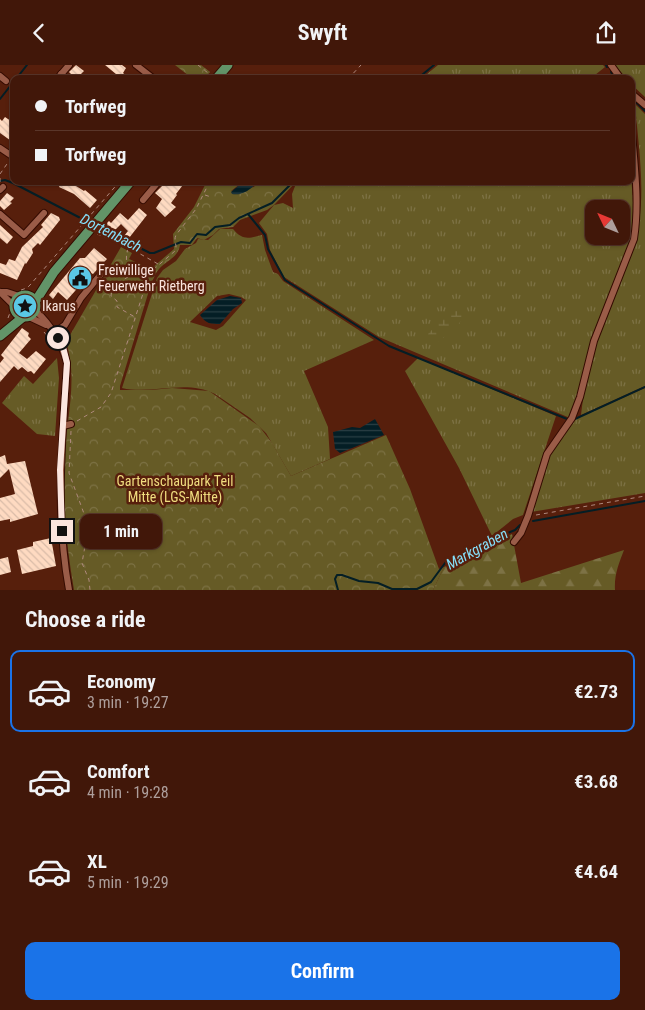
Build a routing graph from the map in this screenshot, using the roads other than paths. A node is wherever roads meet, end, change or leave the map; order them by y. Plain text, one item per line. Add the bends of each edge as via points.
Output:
1 (68, 65) edge
2 (136, 65) edge
3 (228, 65) edge
4 (60, 75) edge
5 (149, 75) edge
6 (219, 75) edge
7 (635, 97) edge
8 (645, 105) edge
9 (635, 183) edge
10 (127, 185) edge
11 (156, 185) edge
12 (143, 200) dead end
13 (44, 213) dead end
14 (0, 214) edge
15 (101, 274) dead end
16 (0, 292) edge
17 (25, 307) junction
18 (52, 330) junction
19 (0, 335) edge
20 (71, 425) road end
21 (63, 426) junction
22 (514, 541) dead end
23 (69, 590) edge

1 - 4 street
2 - 5 street
3 - 6 main road
7 - 8 street
9 - 22 street via 637,213 634,239 594,341 575,411 547,453 528,516
10 - 17 main road
11 - 12 street
13 - 14 street via 24,235
15 - 18 street via 65,325
16 - 17 street via 7,292
17 - 18 street
17 - 19 main road
18 - 21 street via 63,347 67,363
20 - 21 street
21 - 23 street via 60,511

